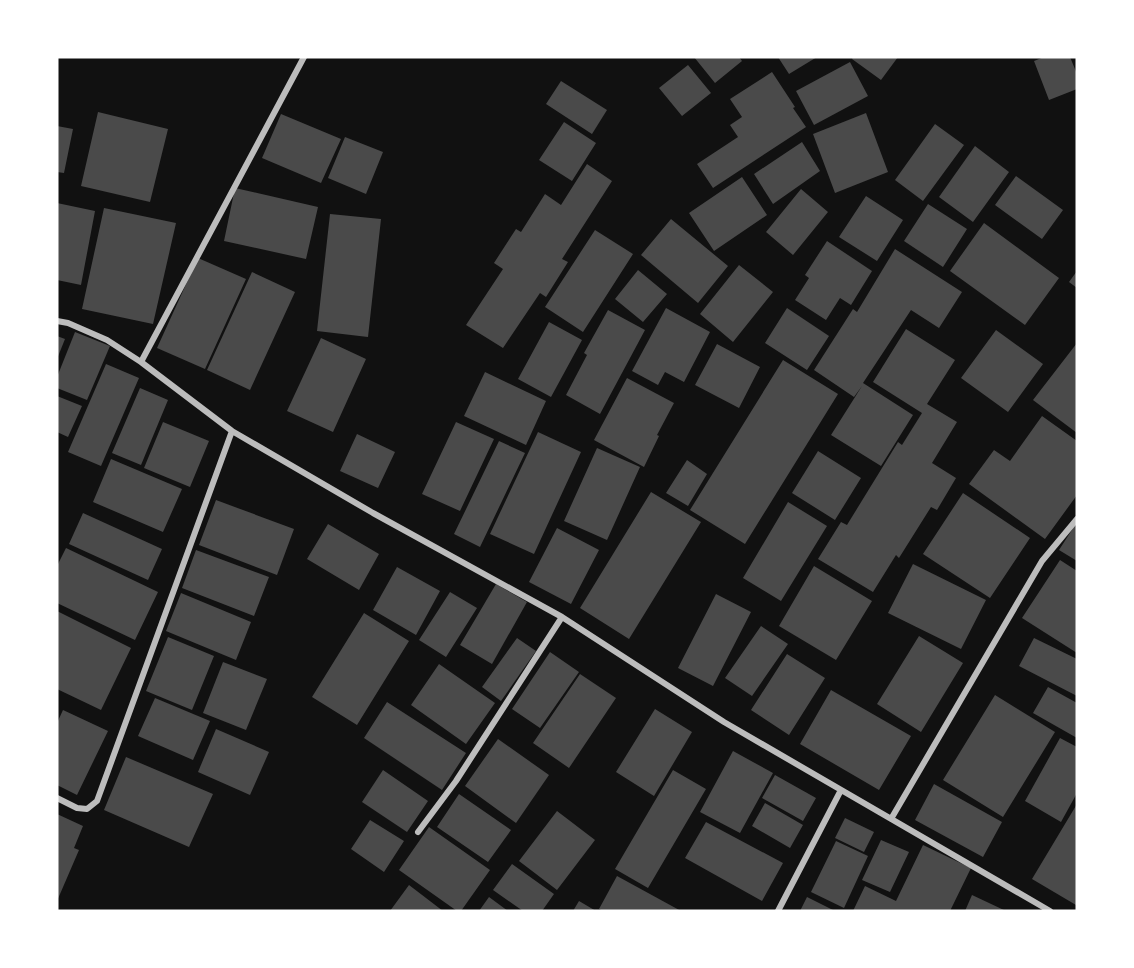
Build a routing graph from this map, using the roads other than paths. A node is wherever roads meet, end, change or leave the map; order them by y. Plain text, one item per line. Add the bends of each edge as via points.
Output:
1 (304, 57) edge
2 (57, 321) edge
3 (141, 362) junction
4 (232, 431) junction
5 (1077, 519) edge
6 (562, 617) junction
7 (841, 790) junction
8 (57, 798) edge
9 (891, 819) junction
10 (418, 832) dead end
11 (778, 911) edge
12 (1050, 911) edge

1 - 3 street
2 - 3 street via 107,340
3 - 4 street
4 - 6 street
4 - 8 street via 97,801 87,809
5 - 9 street via 1042,561
6 - 7 street via 724,722
6 - 10 street via 456,782
7 - 9 street
7 - 11 street
9 - 12 street

